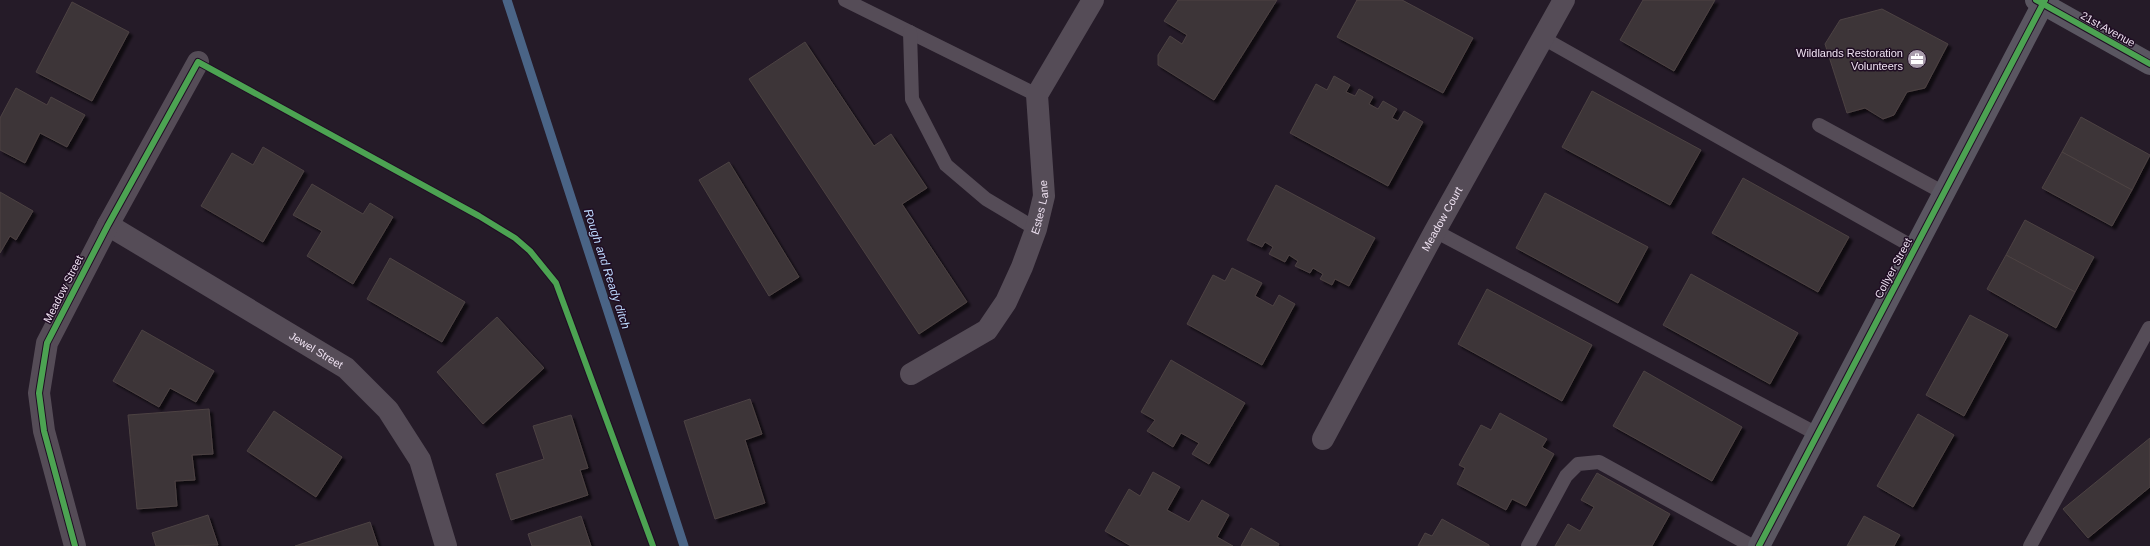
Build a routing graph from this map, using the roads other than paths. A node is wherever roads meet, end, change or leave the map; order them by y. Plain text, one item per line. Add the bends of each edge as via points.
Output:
1 (845, 0) edge
2 (1093, 0) edge
3 (1564, 0) edge
4 (2041, 1) edge
5 (910, 32) junction
6 (1543, 38) junction
7 (198, 62) dead end
8 (2150, 64) edge
9 (1037, 95) junction
10 (1819, 125) dead end
11 (1944, 193) junction
12 (108, 225) junction
13 (1036, 229) junction
14 (1435, 231) junction
15 (1915, 248) junction
16 (2150, 327) edge
17 (911, 374) dead end
18 (1817, 434) junction
19 (1323, 439) dead end
20 (75, 546) edge
21 (446, 546) edge
22 (1528, 546) edge
23 (1752, 546) edge
24 (1759, 546) edge
25 (2030, 546) edge

1 - 5 lane
2 - 9 street
3 - 6 street, Meadow Court
4 - 8 street, 21st Avenue
4 - 11 street, Collyer Street
5 - 9 lane
5 - 13 lane via 912,99 946,164 986,199
6 - 14 street, Meadow Court
6 - 15 lane
7 - 12 street, Meadow Street
9 - 13 street, Estes Lane via 1044,196
10 - 11 lane
11 - 15 street, Collyer Street
12 - 20 street, Meadow Street via 47,343 39,393 44,431
12 - 21 street, Jewel Street via 346,368 388,410 420,460
13 - 17 street, Estes Lane via 1006,302 987,330
14 - 18 lane
14 - 19 street, Meadow Court
15 - 18 street, Collyer Street
16 - 25 lane
18 - 24 street, Collyer Street
22 - 23 lane via 1566,476 1578,464 1599,462

